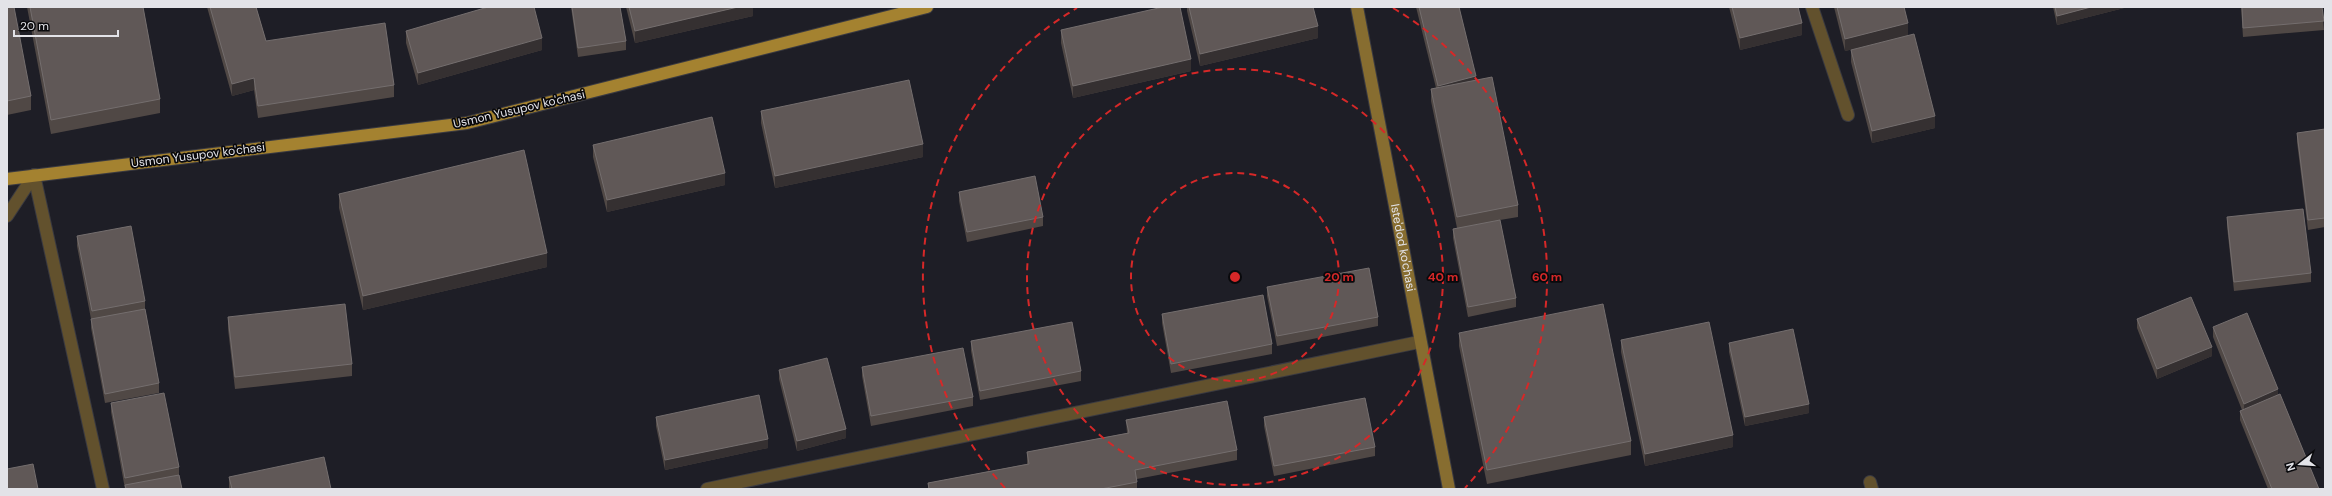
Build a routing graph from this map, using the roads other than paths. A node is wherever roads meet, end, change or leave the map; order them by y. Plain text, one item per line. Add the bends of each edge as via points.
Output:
1 (927, 7) edge
2 (1357, 7) edge
3 (1812, 7) edge
4 (1848, 116) dead end
5 (34, 175) junction
6 (7, 178) edge
7 (7, 216) edge
8 (1419, 342) junction
9 (103, 489) edge
10 (707, 489) edge
11 (1449, 489) edge

1 - 5 main road, Usmon Yusupov ko'chasi via 466,123
2 - 8 street, Iste'dod ko'chasi
3 - 4 street
5 - 6 main road, Usmon Yusupov ko'chasi
5 - 7 street
5 - 9 street
8 - 10 street
8 - 11 street, Iste'dod ko'chasi

